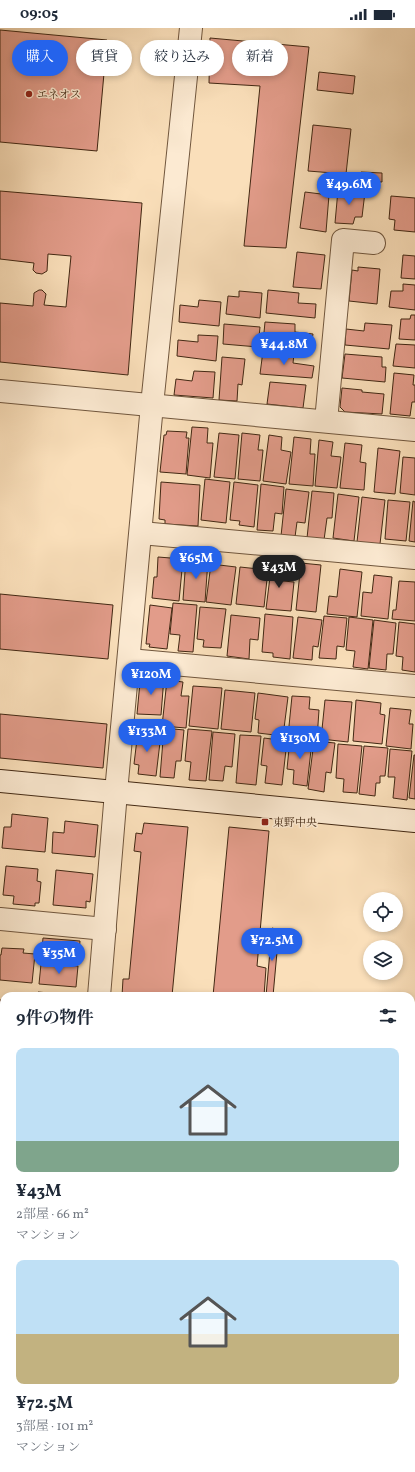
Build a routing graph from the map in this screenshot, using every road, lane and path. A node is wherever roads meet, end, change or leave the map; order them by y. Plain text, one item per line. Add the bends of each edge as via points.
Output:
1 (191, 28) edge
2 (374, 243) dead end
3 (0, 391) edge
4 (152, 404) junction
5 (326, 421) junction
6 (415, 430) edge
7 (141, 533) junction
8 (415, 558) edge
9 (129, 660) junction
10 (415, 686) edge
11 (0, 781) edge
12 (116, 792) junction
13 (415, 821) edge
14 (0, 919) edge
15 (105, 929) junction
16 (99, 992) edge

1 - 4 street
2 - 5 street via 343,240
3 - 4 street
4 - 5 street
4 - 7 street
5 - 6 street
7 - 8 street
7 - 9 street
9 - 10 street
9 - 12 street
11 - 12 street
12 - 13 street
12 - 15 street
14 - 15 street
15 - 16 street

